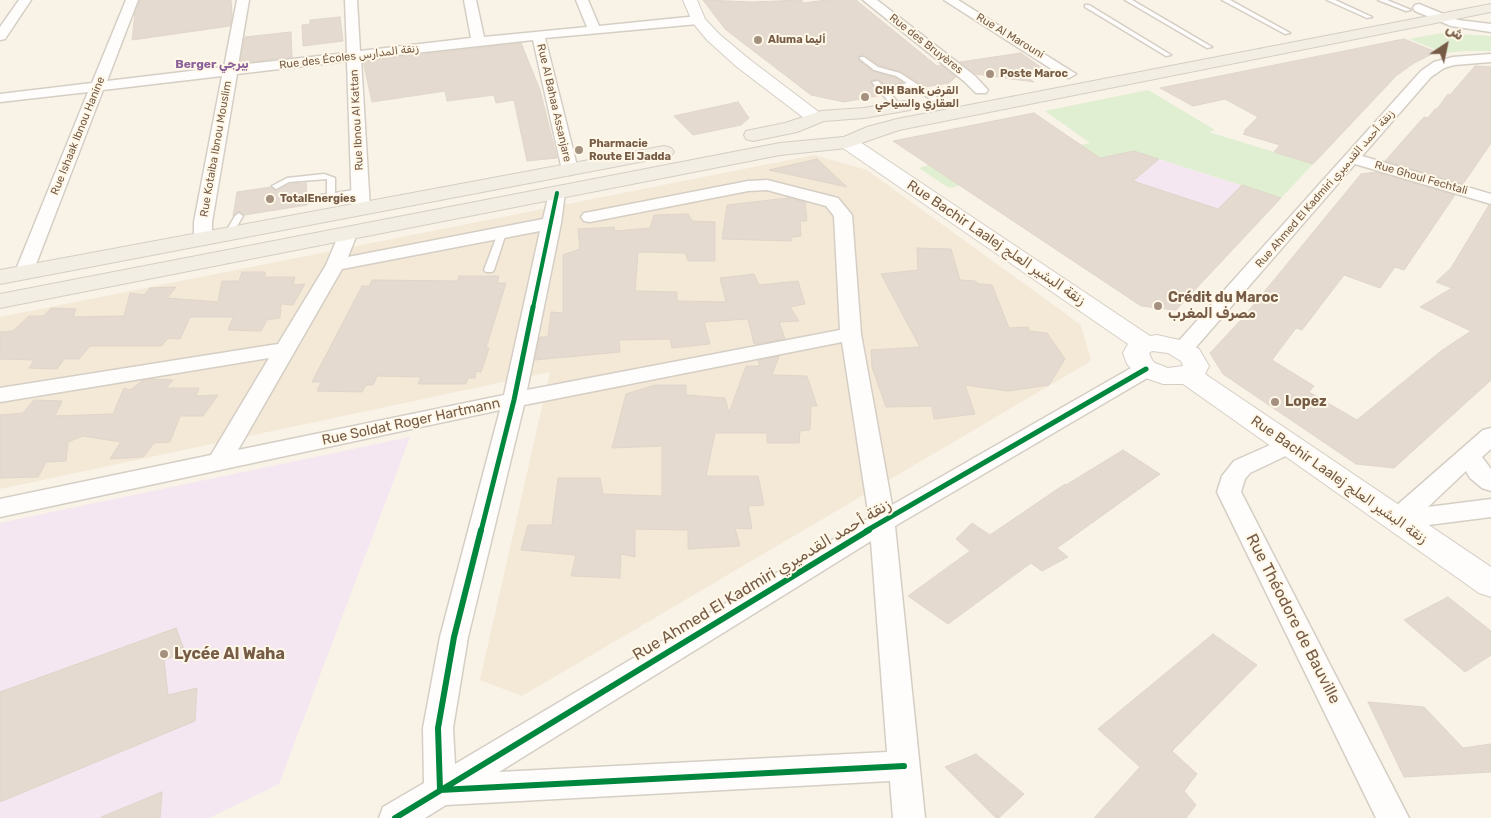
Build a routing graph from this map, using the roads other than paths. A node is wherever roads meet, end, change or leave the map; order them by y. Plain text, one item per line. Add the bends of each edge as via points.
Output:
1 (25, 0) edge
2 (132, 0) edge
3 (243, 0) edge
4 (351, 0) edge
5 (470, 0) edge
6 (582, 0) edge
7 (690, 0) edge
8 (869, 0) edge
9 (950, 0) edge
10 (1128, 0) edge
11 (1225, 0) edge
12 (1330, 0) edge
13 (1381, 0) edge
14 (1467, 0) edge
15 (1486, 0) edge
16 (1491, 1) edge
17 (1087, 6) dead end
18 (1491, 8) edge
19 (1413, 9) junction
20 (1369, 17) junction
21 (1443, 19) junction
22 (698, 20) junction
23 (1491, 28) edge
24 (595, 30) junction
25 (1288, 33) junction
26 (538, 35) junction
27 (0, 36) edge
28 (478, 41) junction
29 (1209, 48) junction
30 (1168, 55) junction
31 (354, 56) junction
32 (862, 58) dead end
33 (1488, 58) edge
34 (1148, 59) dead end
35 (230, 71) junction
36 (1076, 72) joint
37 (1050, 77) dead end
38 (876, 82) dead end
39 (914, 84) junction
40 (1001, 86) dead end
41 (97, 88) junction
42 (883, 90) junction
43 (981, 90) junction
44 (0, 98) edge
45 (936, 99) junction
46 (898, 107) junction
47 (838, 115) junction
48 (809, 120) junction
49 (864, 134) junction
50 (838, 143) junction
51 (1351, 158) junction
52 (570, 170) junction
53 (276, 186) dead end
54 (557, 193) junction
55 (331, 197) junction
56 (1491, 199) edge
57 (307, 200) dead end
58 (361, 201) junction
59 (590, 217) dead end
60 (552, 223) junction
61 (502, 233) junction
62 (348, 234) junction
63 (202, 239) junction
64 (335, 265) junction
65 (489, 270) dead end
66 (24, 272) junction
67 (0, 277) edge
68 (0, 301) edge
69 (852, 334) junction
70 (287, 349) junction
71 (1145, 357) junction
72 (1186, 362) junction
73 (0, 396) edge
74 (514, 400) junction
75 (1491, 436) edge
76 (1288, 444) junction
77 (1470, 456) junction
78 (219, 462) junction
79 (1491, 482) edge
80 (0, 508) edge
81 (1491, 508) edge
82 (1397, 520) junction
83 (882, 522) junction
84 (1491, 584) edge
85 (904, 766) junction
86 (440, 790) junction
87 (395, 818) edge
88 (908, 818) edge
89 (1393, 818) edge

1 - 27 street
2 - 41 street, Rue Ishaak Ibnou Hanine
3 - 35 street, Rue Kotaiba Ibnou Mouslim
4 - 31 street, Rue Ibnou Al Kattan
5 - 28 street
6 - 24 street
7 - 22 street
8 - 43 street, Rue des Bruyères
9 - 36 street, Rue Al Marouni
10 - 29 lane
11 - 25 lane
12 - 20 lane
13 - 19 lane
14 - 19 main road
15 - 16 main road
17 - 30 lane
18 - 21 main road
19 - 20 main road
19 - 21 street
20 - 25 main road
21 - 23 street
21 - 49 main road
22 - 24 street, Rue des Écoles زنقة المدارس
22 - 48 street via 730,53
24 - 26 street, Rue des Écoles زنقة المدارس
25 - 29 main road
26 - 28 street, Rue des Écoles زنقة المدارس
26 - 52 street, Rue Al Bahaa Assanjare
28 - 31 street, Rue des Écoles زنقة المدارس
29 - 30 main road
30 - 34 main road
31 - 35 street, Rue des Écoles زنقة المدارس
31 - 58 street, Rue Ibnou Al Kattan
32 - 39 lane via 876,69 898,74
33 - 51 street, Rue Ahmed El Kadmiri زنقة أحمد القدميري via 1453,61 1432,69
35 - 41 street, Rue des Écoles زنقة المدارس
35 - 63 street, Rue Kotaiba Ibnou Mouslim
36 - 37 main road
38 - 42 lane
39 - 42 lane
39 - 45 lane
40 - 43 main road
41 - 44 street, Rue des Écoles زنقة المدارس
41 - 66 street, Rue Ishaak Ibnou Hanine
42 - 46 lane
43 - 45 main road
45 - 46 main road
46 - 47 main road
47 - 48 main road
47 - 49 main road via 860,122 864,126
48 - 50 main road via 802,127 806,136
48 - 52 main road via 763,134
49 - 50 main road
50 - 54 main road via 780,149
50 - 71 street, Rue Bachir Laalej زنقة البشير العلج
51 - 56 street, Rue Ghoul Fechtali
51 - 72 street, Rue Ahmed El Kadmiri زنقة أحمد القدميري
52 - 58 main road
53 - 55 lane via 286,180 324,176 331,178
54 - 60 street
54 - 62 main road
55 - 57 lane
55 - 58 lane
58 - 63 main road via 234,225
59 - 69 street via 748,186 785,188 832,202 843,216
60 - 61 street
60 - 74 street
61 - 64 street
61 - 65 lane
62 - 64 street
62 - 68 main road
63 - 66 main road
64 - 70 street
66 - 67 main road
69 - 74 street, Rue Soldat Roger Hartmann
69 - 83 street
70 - 73 street
70 - 78 street
71 - 72 street, Rue Bachir Laalej زنقة البشير العلج via 1166,343
71 - 83 street, Rue Ahmed El Kadmiri زنقة أحمد القدميري
72 - 76 street, Rue Bachir Laalej زنقة البشير العلج
74 - 78 street, Rue Soldat Roger Hartmann
74 - 86 street via 454,636 438,728
75 - 77 street
76 - 82 street, Rue Bachir Laalej زنقة البشير العلج
76 - 89 street, Rue Théodore de Bauville via 1242,467 1234,476 1229,492
77 - 79 street
77 - 82 street
78 - 80 street, Rue Soldat Roger Hartmann
81 - 82 street
82 - 84 street, Rue Bachir Laalej زنقة البشير العلج
83 - 85 street
83 - 86 street, Rue Ahmed El Kadmiri زنقة أحمد القدميري
85 - 86 street
85 - 88 street
86 - 87 street, Rue Ahmed El Kadmiri زنقة أحمد القدميري

